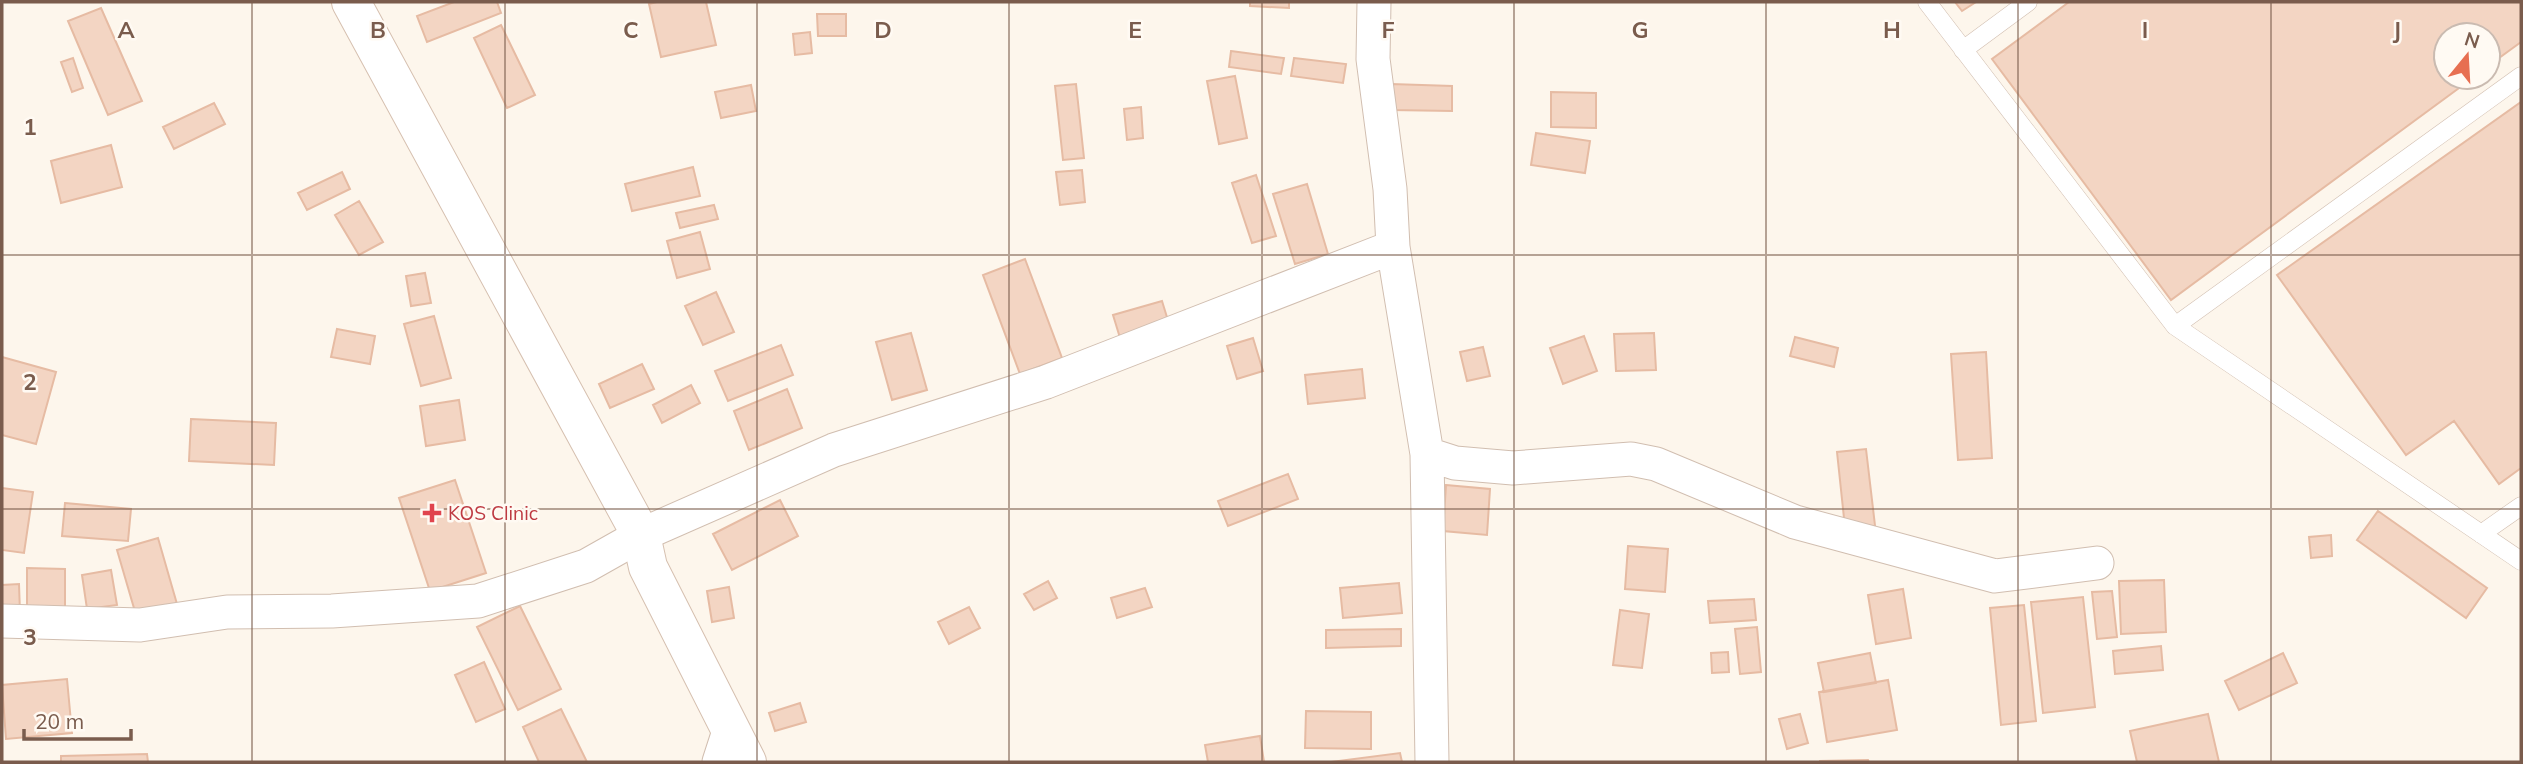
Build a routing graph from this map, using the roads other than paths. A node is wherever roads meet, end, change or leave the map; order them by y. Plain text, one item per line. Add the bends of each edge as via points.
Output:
1 (351, 2) edge
2 (1374, 2) edge
3 (1927, 2) edge
4 (2028, 2) edge
5 (1962, 50) junction
6 (2521, 76) edge
7 (1393, 247) junction
8 (2175, 326) junction
9 (1427, 454) junction
10 (2521, 506) edge
11 (2481, 534) junction
12 (641, 535) junction
13 (2521, 561) edge
14 (2098, 563) dead end
15 (2, 621) edge
16 (724, 745) edge
17 (747, 762) edge
18 (1432, 762) edge

1 - 12 street
2 - 7 street via 1373,59
3 - 5 lane
4 - 5 lane
5 - 8 lane
6 - 8 lane
7 - 9 street
7 - 12 street via 1046,382 834,450
8 - 11 lane
9 - 14 street via 1455,463 1513,468 1631,459 1656,464 1795,522 1995,576
9 - 18 street
10 - 11 lane
11 - 13 lane
12 - 15 street via 586,566 478,601 332,611 228,612 140,625
12 - 16 street via 648,567
16 - 17 street

